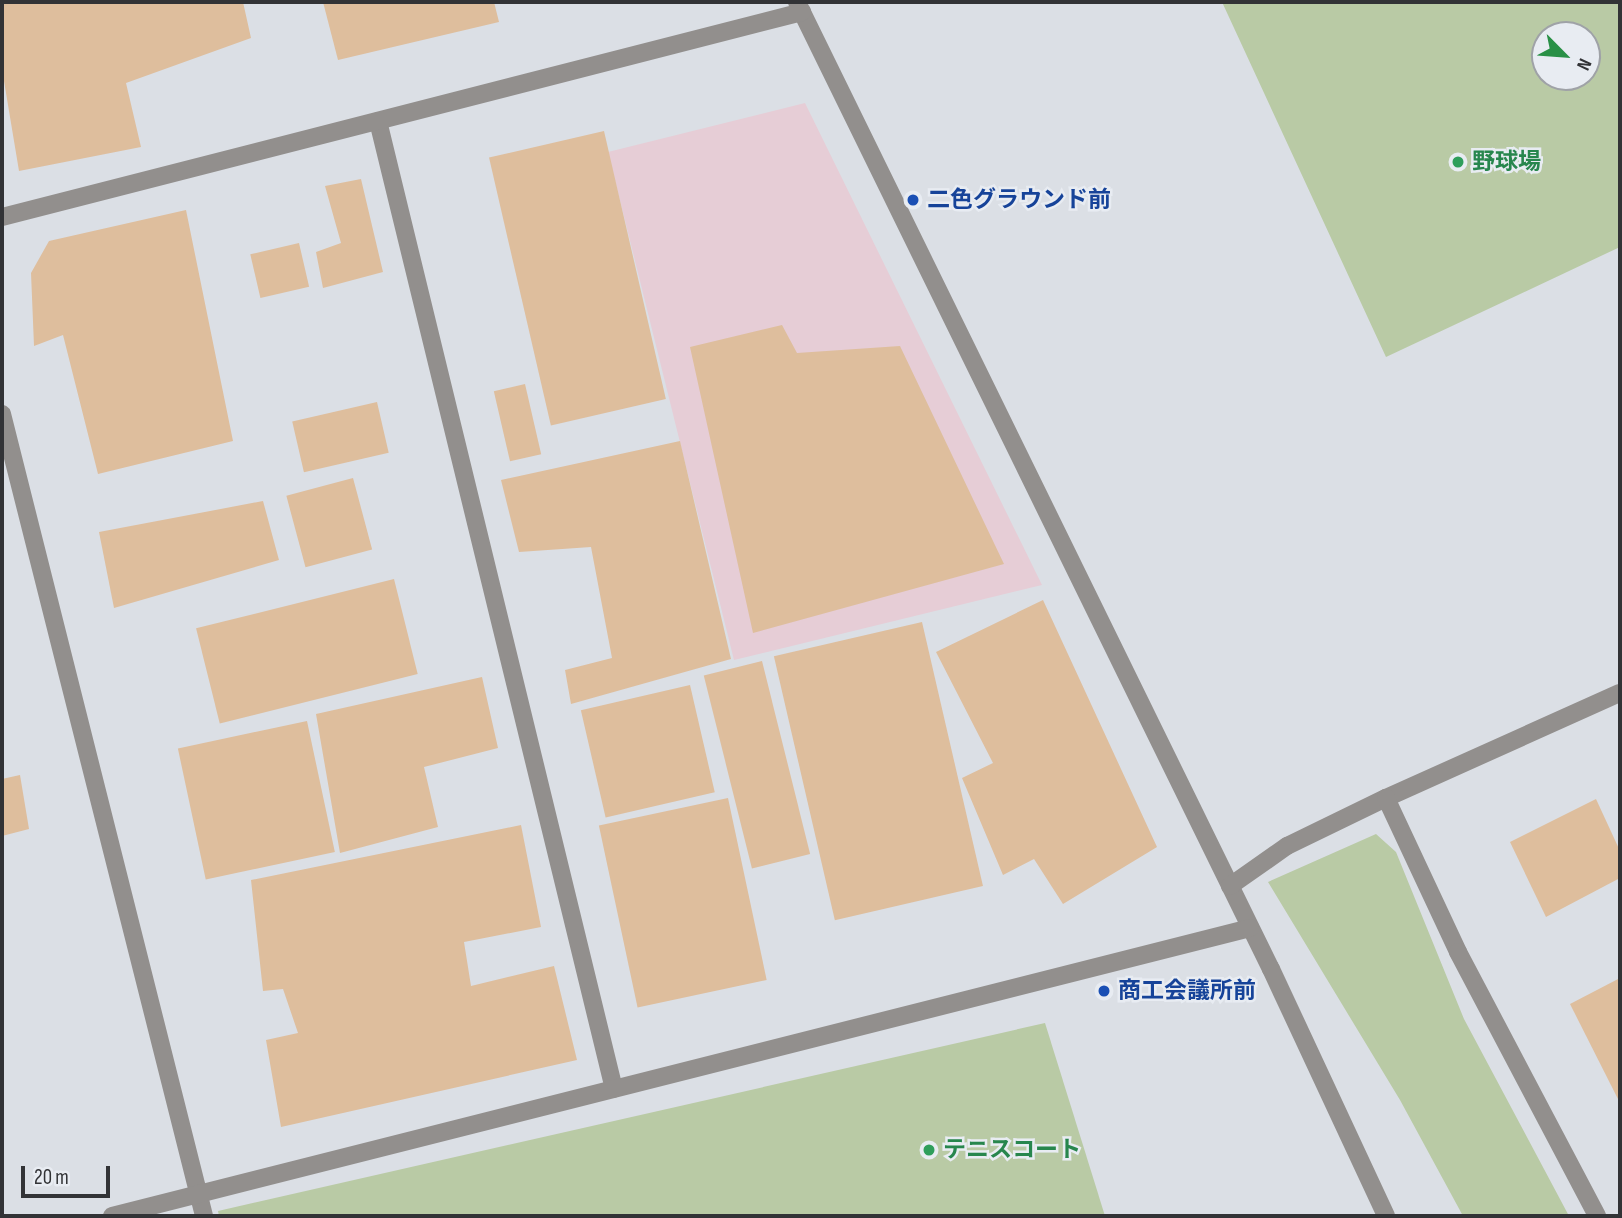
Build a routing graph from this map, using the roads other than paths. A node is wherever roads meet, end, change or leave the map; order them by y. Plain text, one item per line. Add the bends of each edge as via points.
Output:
1 (800, 7) edge
2 (378, 121) junction
3 (2, 217) edge
4 (2, 414) edge
5 (1620, 693) edge
6 (1386, 798) junction
7 (1230, 886) junction
8 (1250, 928) junction
9 (614, 1090) junction
10 (199, 1195) junction
11 (112, 1216) edge
12 (204, 1216) edge
13 (1386, 1216) edge
14 (1597, 1216) edge

1 - 2 street
1 - 7 street
2 - 3 street
2 - 9 street
4 - 10 street
5 - 6 street
6 - 7 street via 1287,846
6 - 14 street via 1458,952
7 - 8 street
8 - 9 street
8 - 13 street
9 - 10 street
10 - 11 street
10 - 12 street

